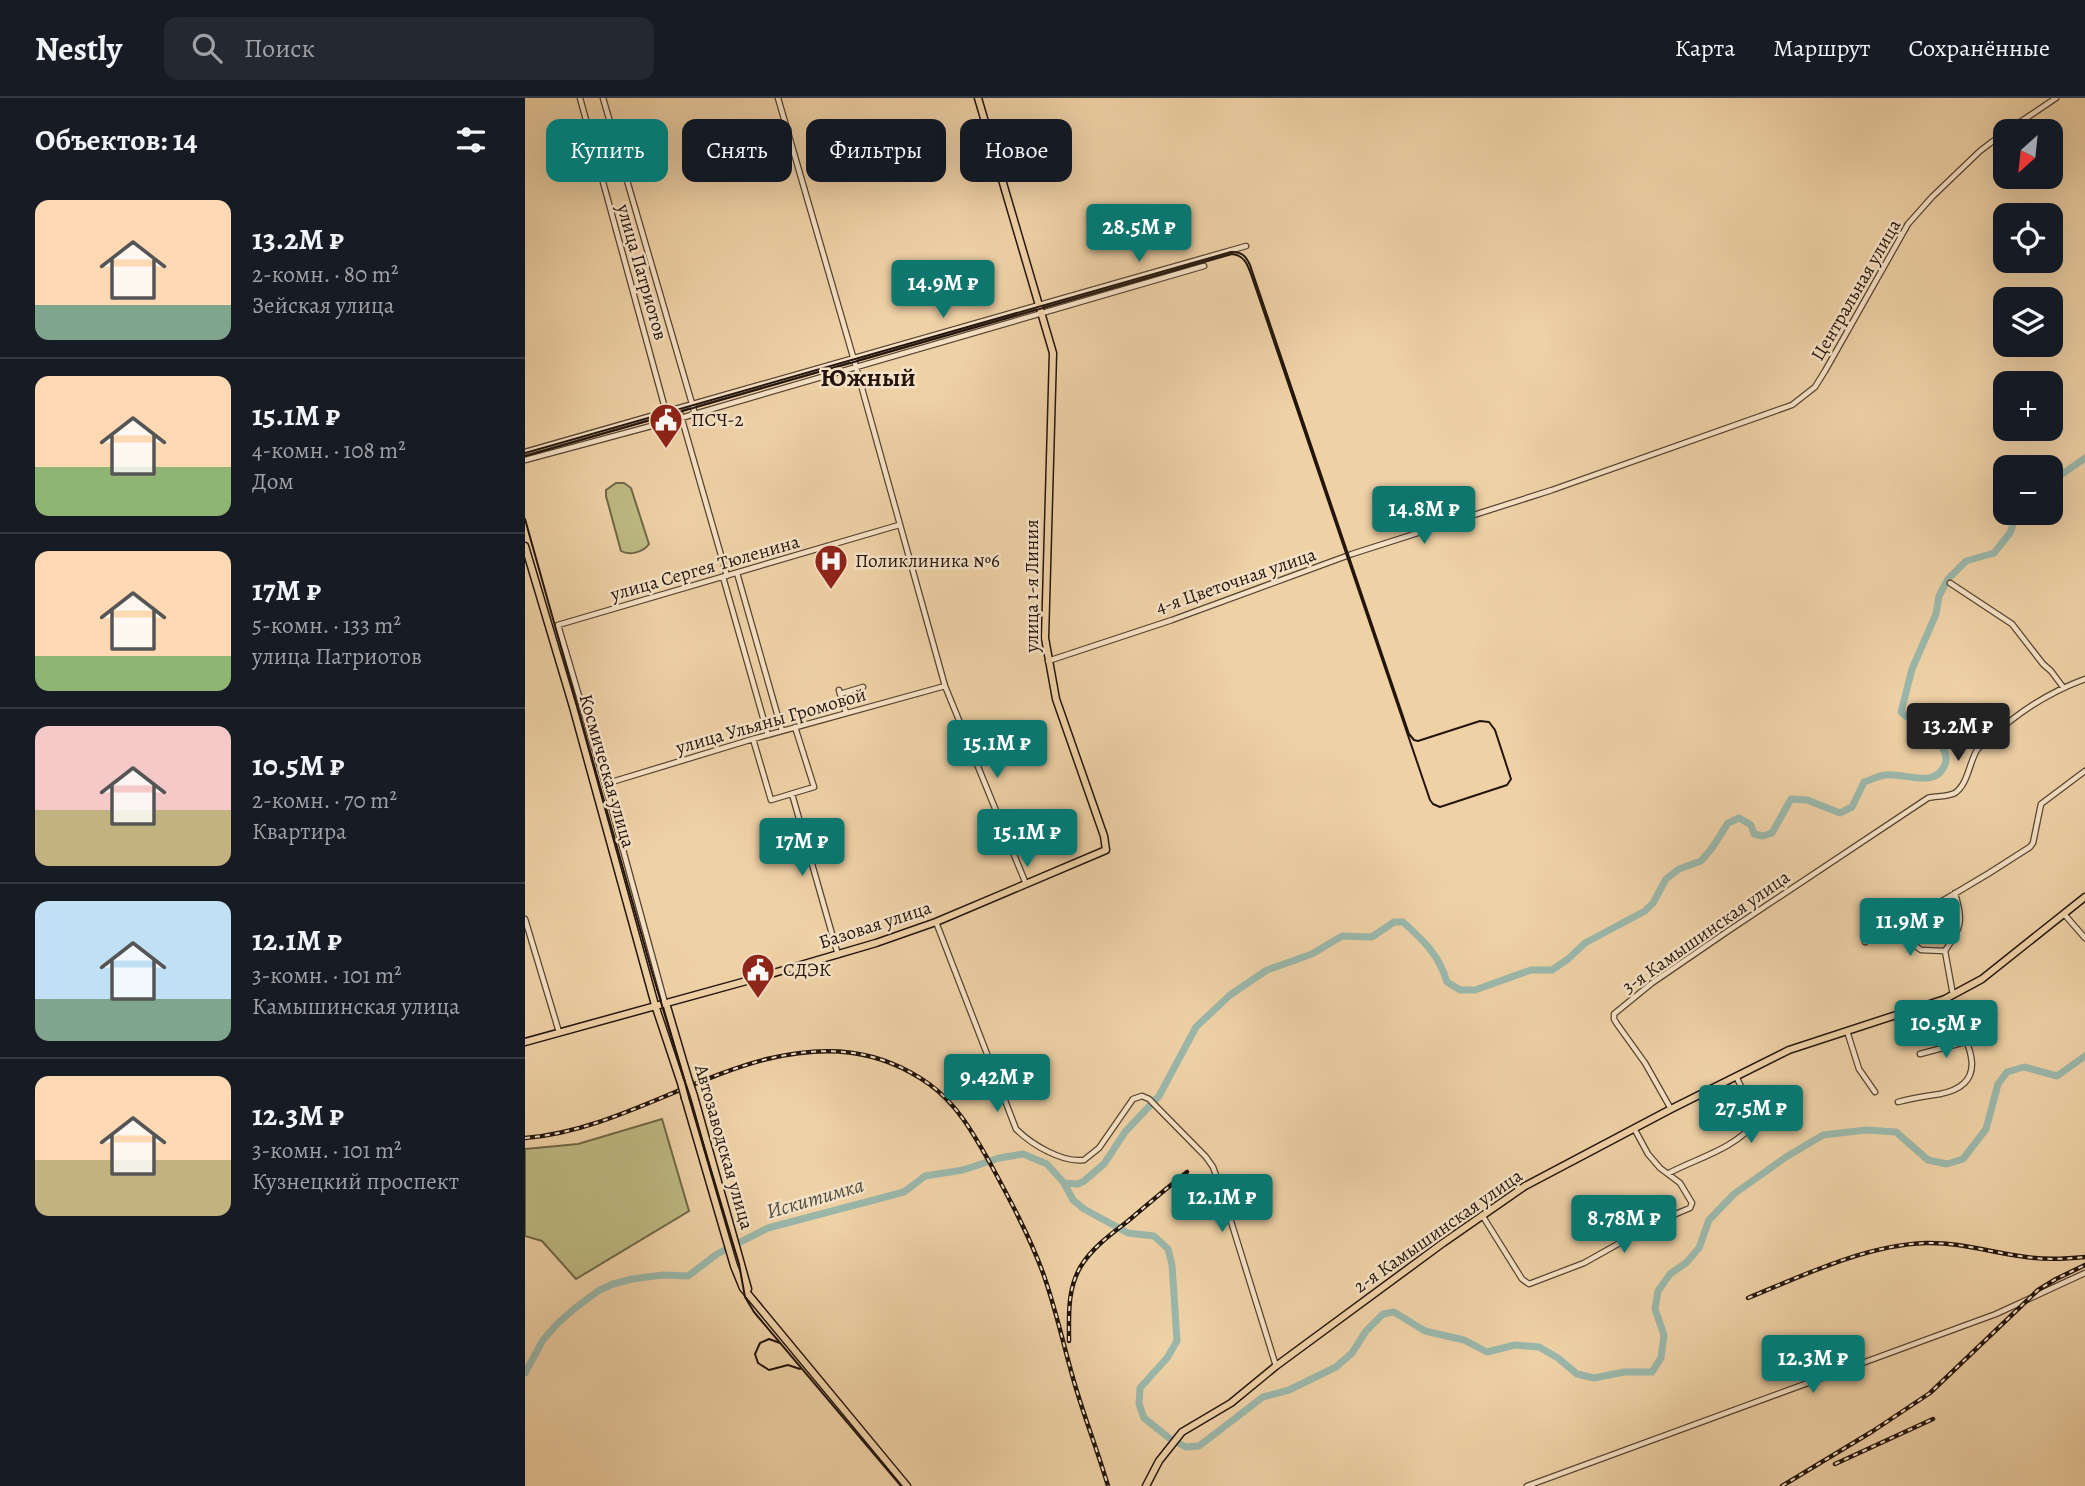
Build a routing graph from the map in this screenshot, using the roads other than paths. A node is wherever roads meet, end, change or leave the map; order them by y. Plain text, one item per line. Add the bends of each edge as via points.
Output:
1 (580, 98) edge
2 (603, 98) edge
3 (778, 98) edge
4 (978, 98) edge
5 (2055, 99) edge
6 (2025, 119) edge
7 (1993, 142) edge
8 (1246, 246) dead end
9 (1204, 266) dead end
10 (1038, 305) junction
11 (1042, 314) junction
12 (854, 358) junction
13 (856, 367) junction
14 (693, 405) junction
15 (1792, 405) joint
16 (679, 409) junction
17 (666, 412) junction
18 (695, 414) junction
19 (681, 418) junction
20 (525, 452) edge
21 (525, 460) edge
22 (899, 525) junction
23 (525, 547) edge
24 (737, 573) junction
25 (725, 577) junction
26 (1950, 583) dead end
27 (558, 625) joint
28 (1048, 661) junction
29 (2085, 679) edge
30 (945, 686) junction
31 (863, 687) dead end
32 (2063, 687) junction
33 (846, 713) junction
34 (795, 727) junction
35 (782, 731) junction
36 (768, 735) junction
37 (753, 739) junction
38 (2085, 771) edge
39 (605, 784) junction
40 (792, 794) junction
41 (1107, 850) joint
42 (1025, 884) junction
43 (1955, 893) junction
44 (2085, 897) edge
45 (2064, 914) junction
46 (525, 919) edge
47 (936, 922) junction
48 (1902, 923) junction
49 (2085, 938) edge
50 (1865, 942) dead end
51 (1945, 951) junction
52 (838, 955) junction
53 (1953, 995) junction
54 (1945, 999) junction
55 (666, 1003) junction
56 (655, 1006) junction
57 (1847, 1031) junction
58 (559, 1032) junction
59 (525, 1041) edge
60 (1965, 1042) junction
61 (1920, 1054) dead end
62 (1736, 1076) junction
63 (681, 1083) joint
64 (1875, 1092) dead end
65 (1898, 1102) dead end
66 (1671, 1109) junction
67 (1635, 1130) junction
68 (1669, 1173) junction
69 (1482, 1215) junction
70 (725, 1221) junction
71 (2085, 1273) edge
72 (1276, 1366) junction
73 (907, 1486) edge
74 (1146, 1486) edge
75 (1527, 1486) edge

1 - 17 street, улица Патриотов
2 - 14 street, улица Патриотов
3 - 12 street
4 - 10 main road
5 - 6 street, Центральная улица
7 - 15 street, Центральная улица via 1908,224 1815,387
8 - 10 street
9 - 11 street
10 - 11 main road, улица 1-я Линия
10 - 12 street
11 - 13 street
11 - 28 main road, улица 1-я Линия via 1053,353 1044,610
12 - 13 street
12 - 14 street
13 - 18 street
13 - 22 street
14 - 16 street
14 - 18 street, улица Патриотов
15 - 28 street, 4-я Цветочная улица
16 - 17 street
16 - 19 street
17 - 20 street
18 - 19 street
19 - 21 street
19 - 25 street
22 - 24 street, улица Сергея Тюленина
22 - 30 street
23 - 56 main road, Космическая улица
24 - 25 street, улица Сергея Тюленина
24 - 35 street
25 - 27 street, улица Сергея Тюленина
25 - 36 street
26 - 32 street via 2012,624
27 - 39 street, Космическая улица
28 - 41 main road, улица 1-я Линия via 1056,699
29 - 32 street
30 - 33 street, улица Ульяны Громовой
30 - 42 street
31 - 33 street via 840,692
32 - 66 street, 3-я Камышинская улица via 2031,705 1990,738 1977,751 1957,791 1928,798 1652,983 1614,1014
33 - 34 street, улица Ульяны Громовой
34 - 35 street, улица Ульяны Громовой
34 - 40 street via 814,787
35 - 36 street, улица Ульяны Громовой
36 - 37 street, улица Ульяны Громовой
37 - 39 street, улица Ульяны Громовой
37 - 40 street via 771,800
38 - 43 street via 2041,804 2030,848
39 - 55 street, Космическая улица
40 - 52 street
41 - 42 main road, Базовая улица
42 - 47 main road, Базовая улица
43 - 48 street
43 - 51 street via 1961,922
44 - 45 main road, 2-я Камышинская улица
45 - 49 street
45 - 53 main road, 2-я Камышинская улица via 1982,979
46 - 58 street
47 - 52 main road, Базовая улица
47 - 72 street via 1016,1129 1028,1141 1066,1158 1083,1160 1099,1148 1138,1096 1149,1099 1206,1157
48 - 50 street
48 - 51 street via 1921,950
51 - 53 street
52 - 55 main road, Базовая улица
53 - 54 main road, 2-я Камышинская улица
54 - 57 main road, 2-я Камышинская улица
54 - 60 street
55 - 56 main road, Базовая улица
55 - 70 main road, Автозаводская улица, bridge
56 - 58 main road, Базовая улица
56 - 63 main road, Космическая улица
57 - 62 main road, 2-я Камышинская улица via 1789,1049
57 - 64 street via 1859,1069
58 - 59 main road, Базовая улица
60 - 61 street
60 - 65 street via 1974,1066 1971,1077 1959,1087
62 - 66 main road, 2-я Камышинская улица
62 - 68 street via 1757,1121 1735,1142
63 - 70 main road, Автозаводская улица, bridge
66 - 67 main road, 2-я Камышинская улица
67 - 68 street via 1648,1154
67 - 69 main road, 2-я Камышинская улица via 1525,1186
68 - 69 street via 1681,1183 1692,1203 1690,1208 1584,1263 1529,1284
69 - 72 main road, 2-я Камышинская улица
70 - 73 main road, Автозаводская улица via 753,1300
71 - 75 street via 1996,1314
72 - 74 main road, 2-я Камышинская улица via 1231,1403 1182,1432

